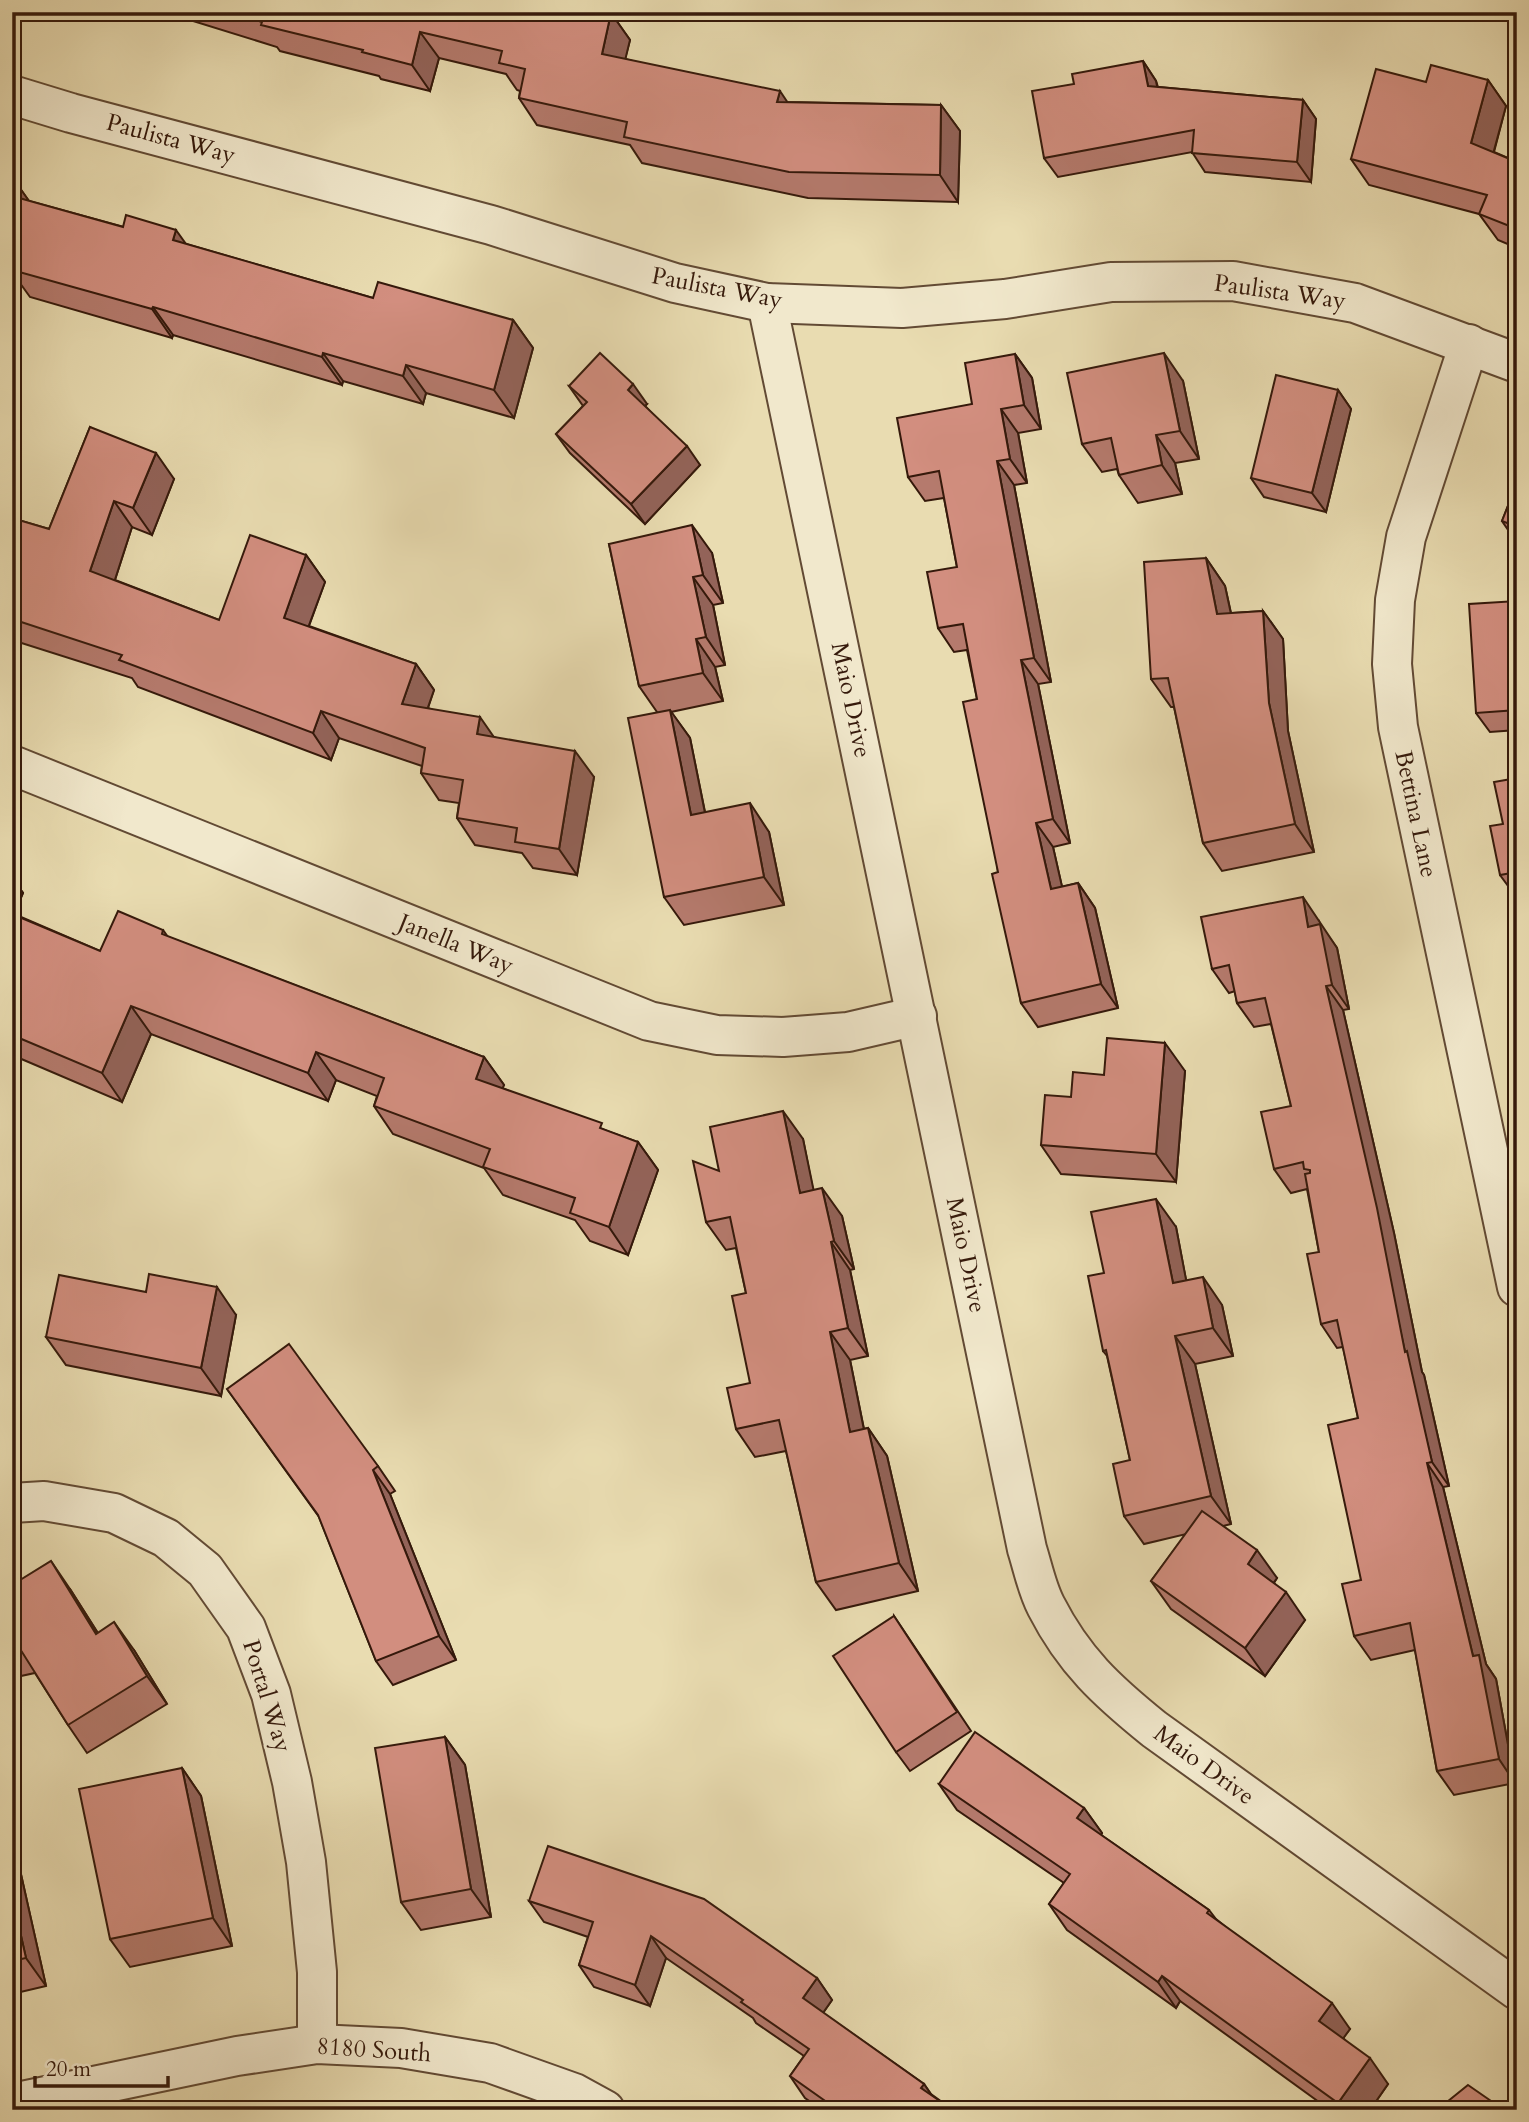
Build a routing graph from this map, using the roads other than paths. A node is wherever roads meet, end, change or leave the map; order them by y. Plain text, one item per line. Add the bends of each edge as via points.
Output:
1 (12, 95) edge
2 (767, 303) junction
3 (1469, 344) junction
4 (1517, 363) edge
5 (12, 765) edge
6 (917, 1016) junction
7 (1517, 1287) edge
8 (12, 1503) edge
9 (1517, 1990) edge
10 (317, 2044) junction
11 (12, 2103) edge
12 (606, 2110) edge

1 - 2 street, Paulista Way via 491,225 675,283
2 - 3 street, Paulista Way via 902,308 1005,299 1111,282 1233,281 1354,303
2 - 6 street, Maio Drive
3 - 4 street, Paulista Way
3 - 7 street, Bettina Lane via 1406,537 1395,600 1392,664 1398,727
5 - 6 street, Janella Way via 649,1021 718,1035 783,1037 848,1032
6 - 9 street, Maio Drive via 1027,1549 1045,1604 1073,1653 1111,1694 1154,1729
8 - 10 street, Portal Way via 44,1501 114,1513 166,1538 205,1570 246,1628 271,1695 306,1862 317,1972
10 - 11 street, 8180 South
10 - 12 street, 8180 South via 401,2048 490,2063 574,2093

